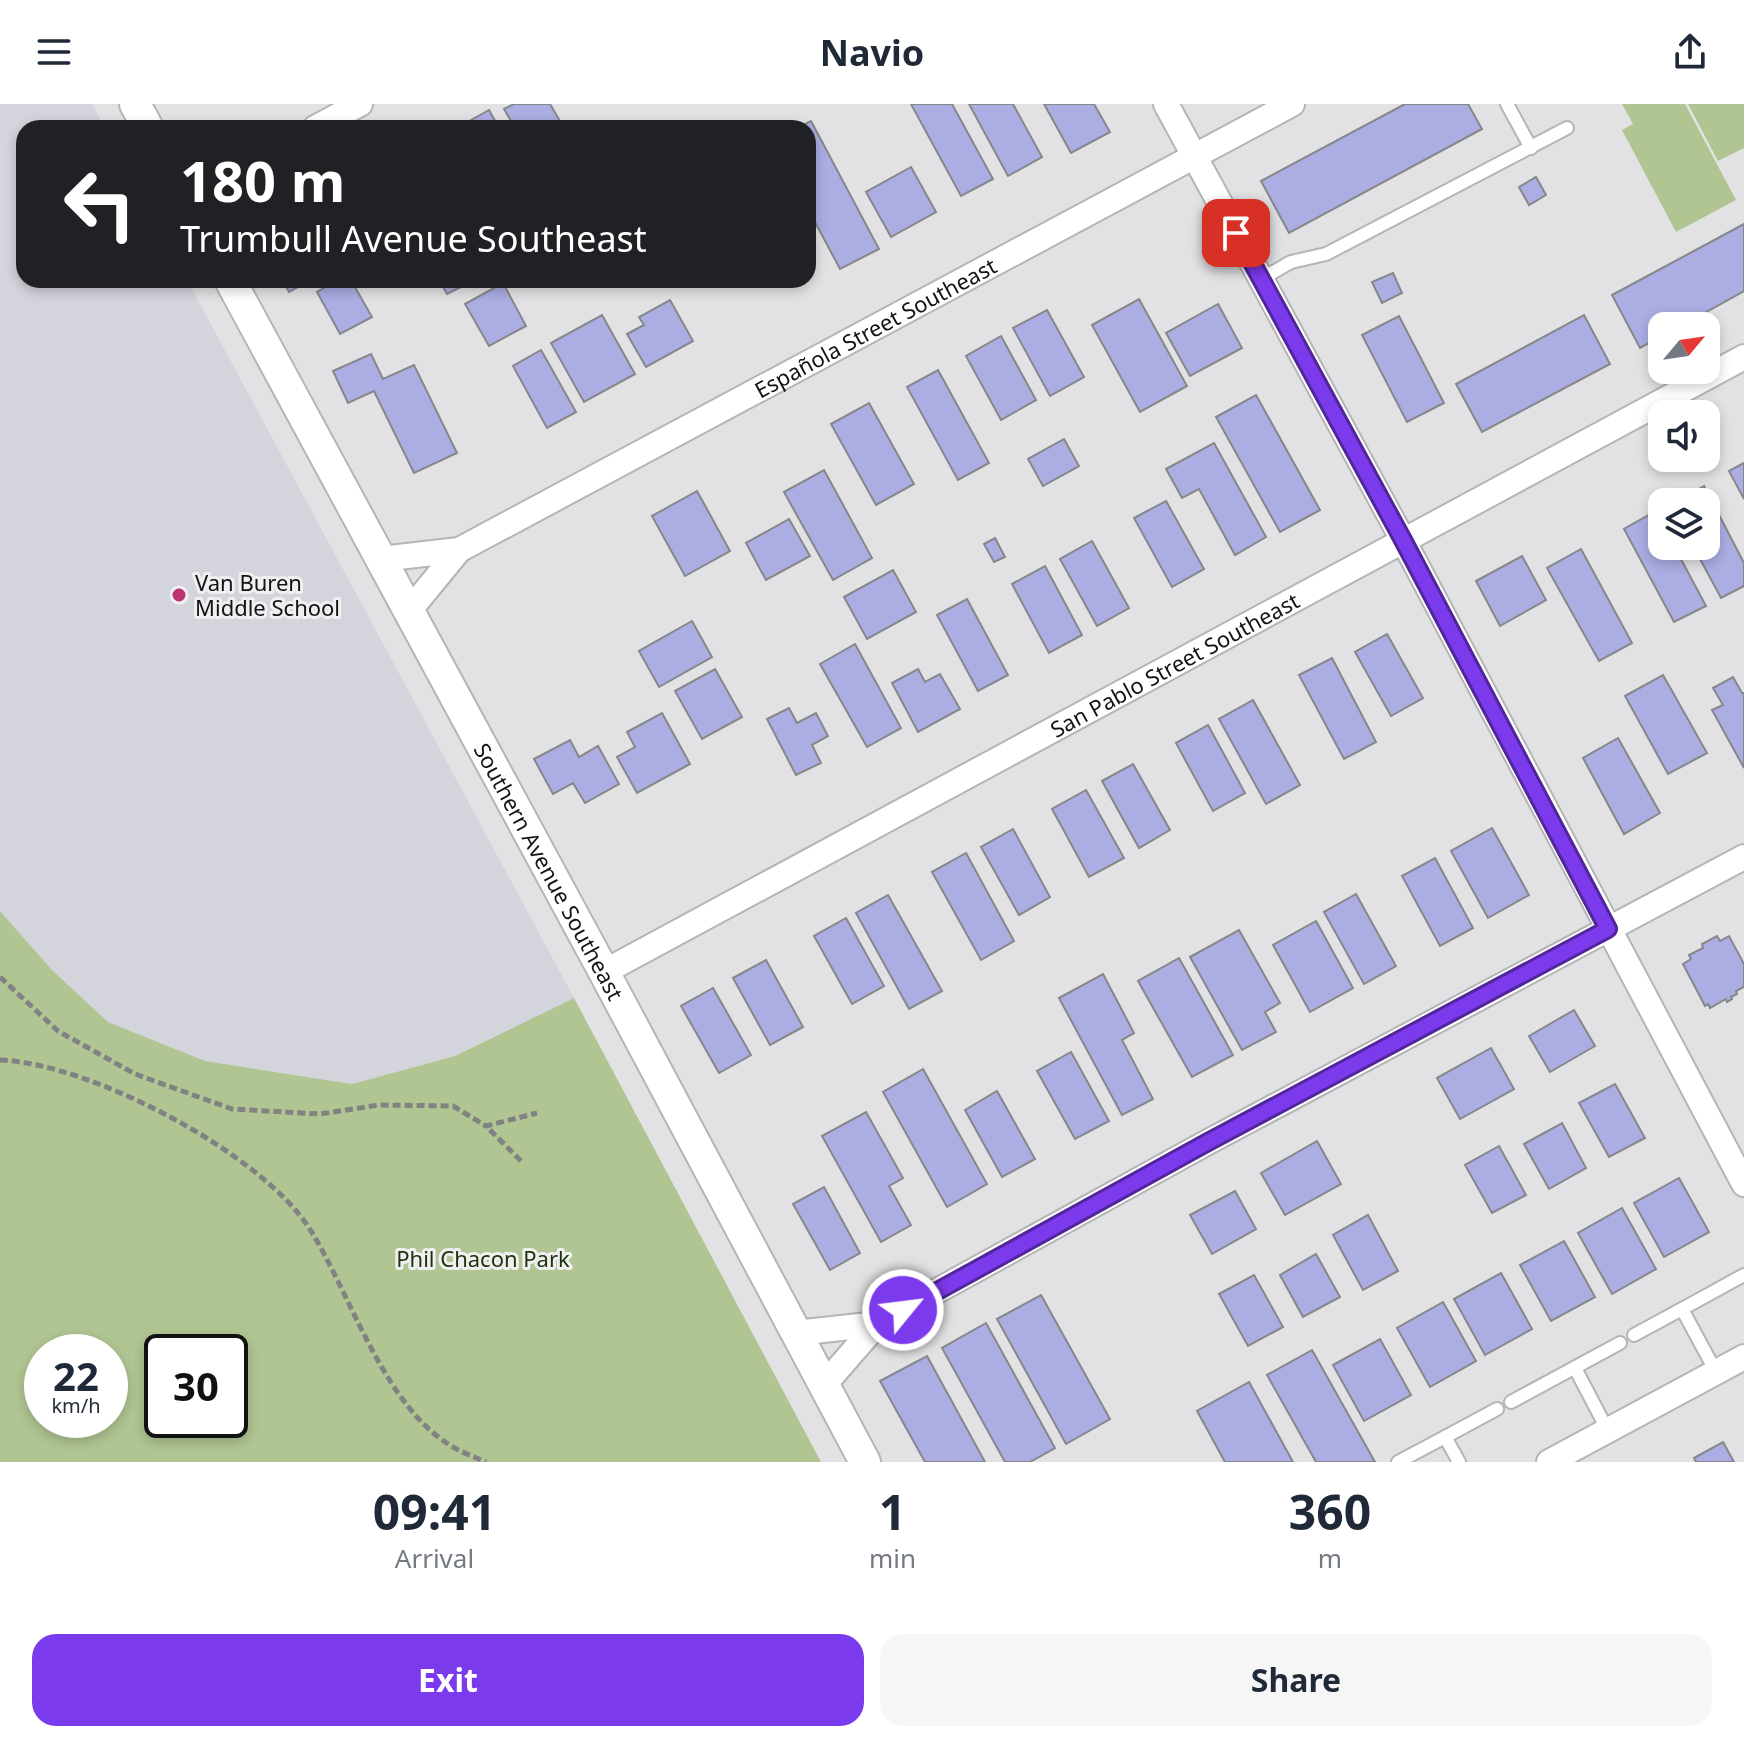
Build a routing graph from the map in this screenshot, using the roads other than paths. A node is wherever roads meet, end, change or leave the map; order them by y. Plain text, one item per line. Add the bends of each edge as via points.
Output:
1 (360, 104) edge
2 (1166, 104) edge
3 (1292, 104) edge
4 (1507, 104) edge
5 (330, 120) edge
6 (1567, 128) dead end
7 (1531, 148) junction
8 (1195, 157) junction
9 (1261, 279) junction
10 (234, 288) edge
11 (1744, 357) edge
12 (1403, 540) junction
13 (459, 550) junction
14 (381, 559) junction
15 (409, 611) junction
16 (1744, 857) edge
17 (1608, 929) junction
18 (604, 972) junction
19 (1744, 1184) edge
20 (1744, 1275) edge
21 (1682, 1309) junction
22 (877, 1324) junction
23 (796, 1333) junction
24 (1634, 1335) dead end
25 (1620, 1343) dead end
26 (1744, 1357) edge
27 (1575, 1368) junction
28 (1716, 1372) junction
29 (824, 1385) junction
30 (1511, 1402) dead end
31 (1497, 1409) dead end
32 (1608, 1431) junction
33 (1445, 1437) junction
34 (865, 1462) edge
35 (1398, 1462) edge
36 (1459, 1462) edge
37 (1549, 1462) edge

1 - 5 street
2 - 8 street
3 - 8 street, Española Street Southeast
4 - 7 lane
6 - 7 lane
7 - 9 lane via 1326,254 1291,262
8 - 9 street
8 - 13 street, Española Street Southeast
9 - 12 street
10 - 14 street, Southern Avenue Southeast
11 - 12 street, San Pablo Street Southeast
12 - 17 street
12 - 18 street, San Pablo Street Southeast
13 - 14 street, Española Street Southeast
13 - 15 street, Española Street Southeast
14 - 15 street, Southern Avenue Southeast
15 - 18 street, Southern Avenue Southeast
16 - 17 street
17 - 19 street
17 - 22 street
18 - 23 street, Southern Avenue Southeast
20 - 21 lane
21 - 24 lane
21 - 28 lane
22 - 23 street
22 - 29 street
23 - 29 street, Southern Avenue Southeast
25 - 27 lane
26 - 28 street
27 - 30 lane
27 - 32 lane
28 - 32 street
29 - 34 street, Southern Avenue Southeast
31 - 33 lane
32 - 37 street
33 - 35 lane
33 - 36 lane

